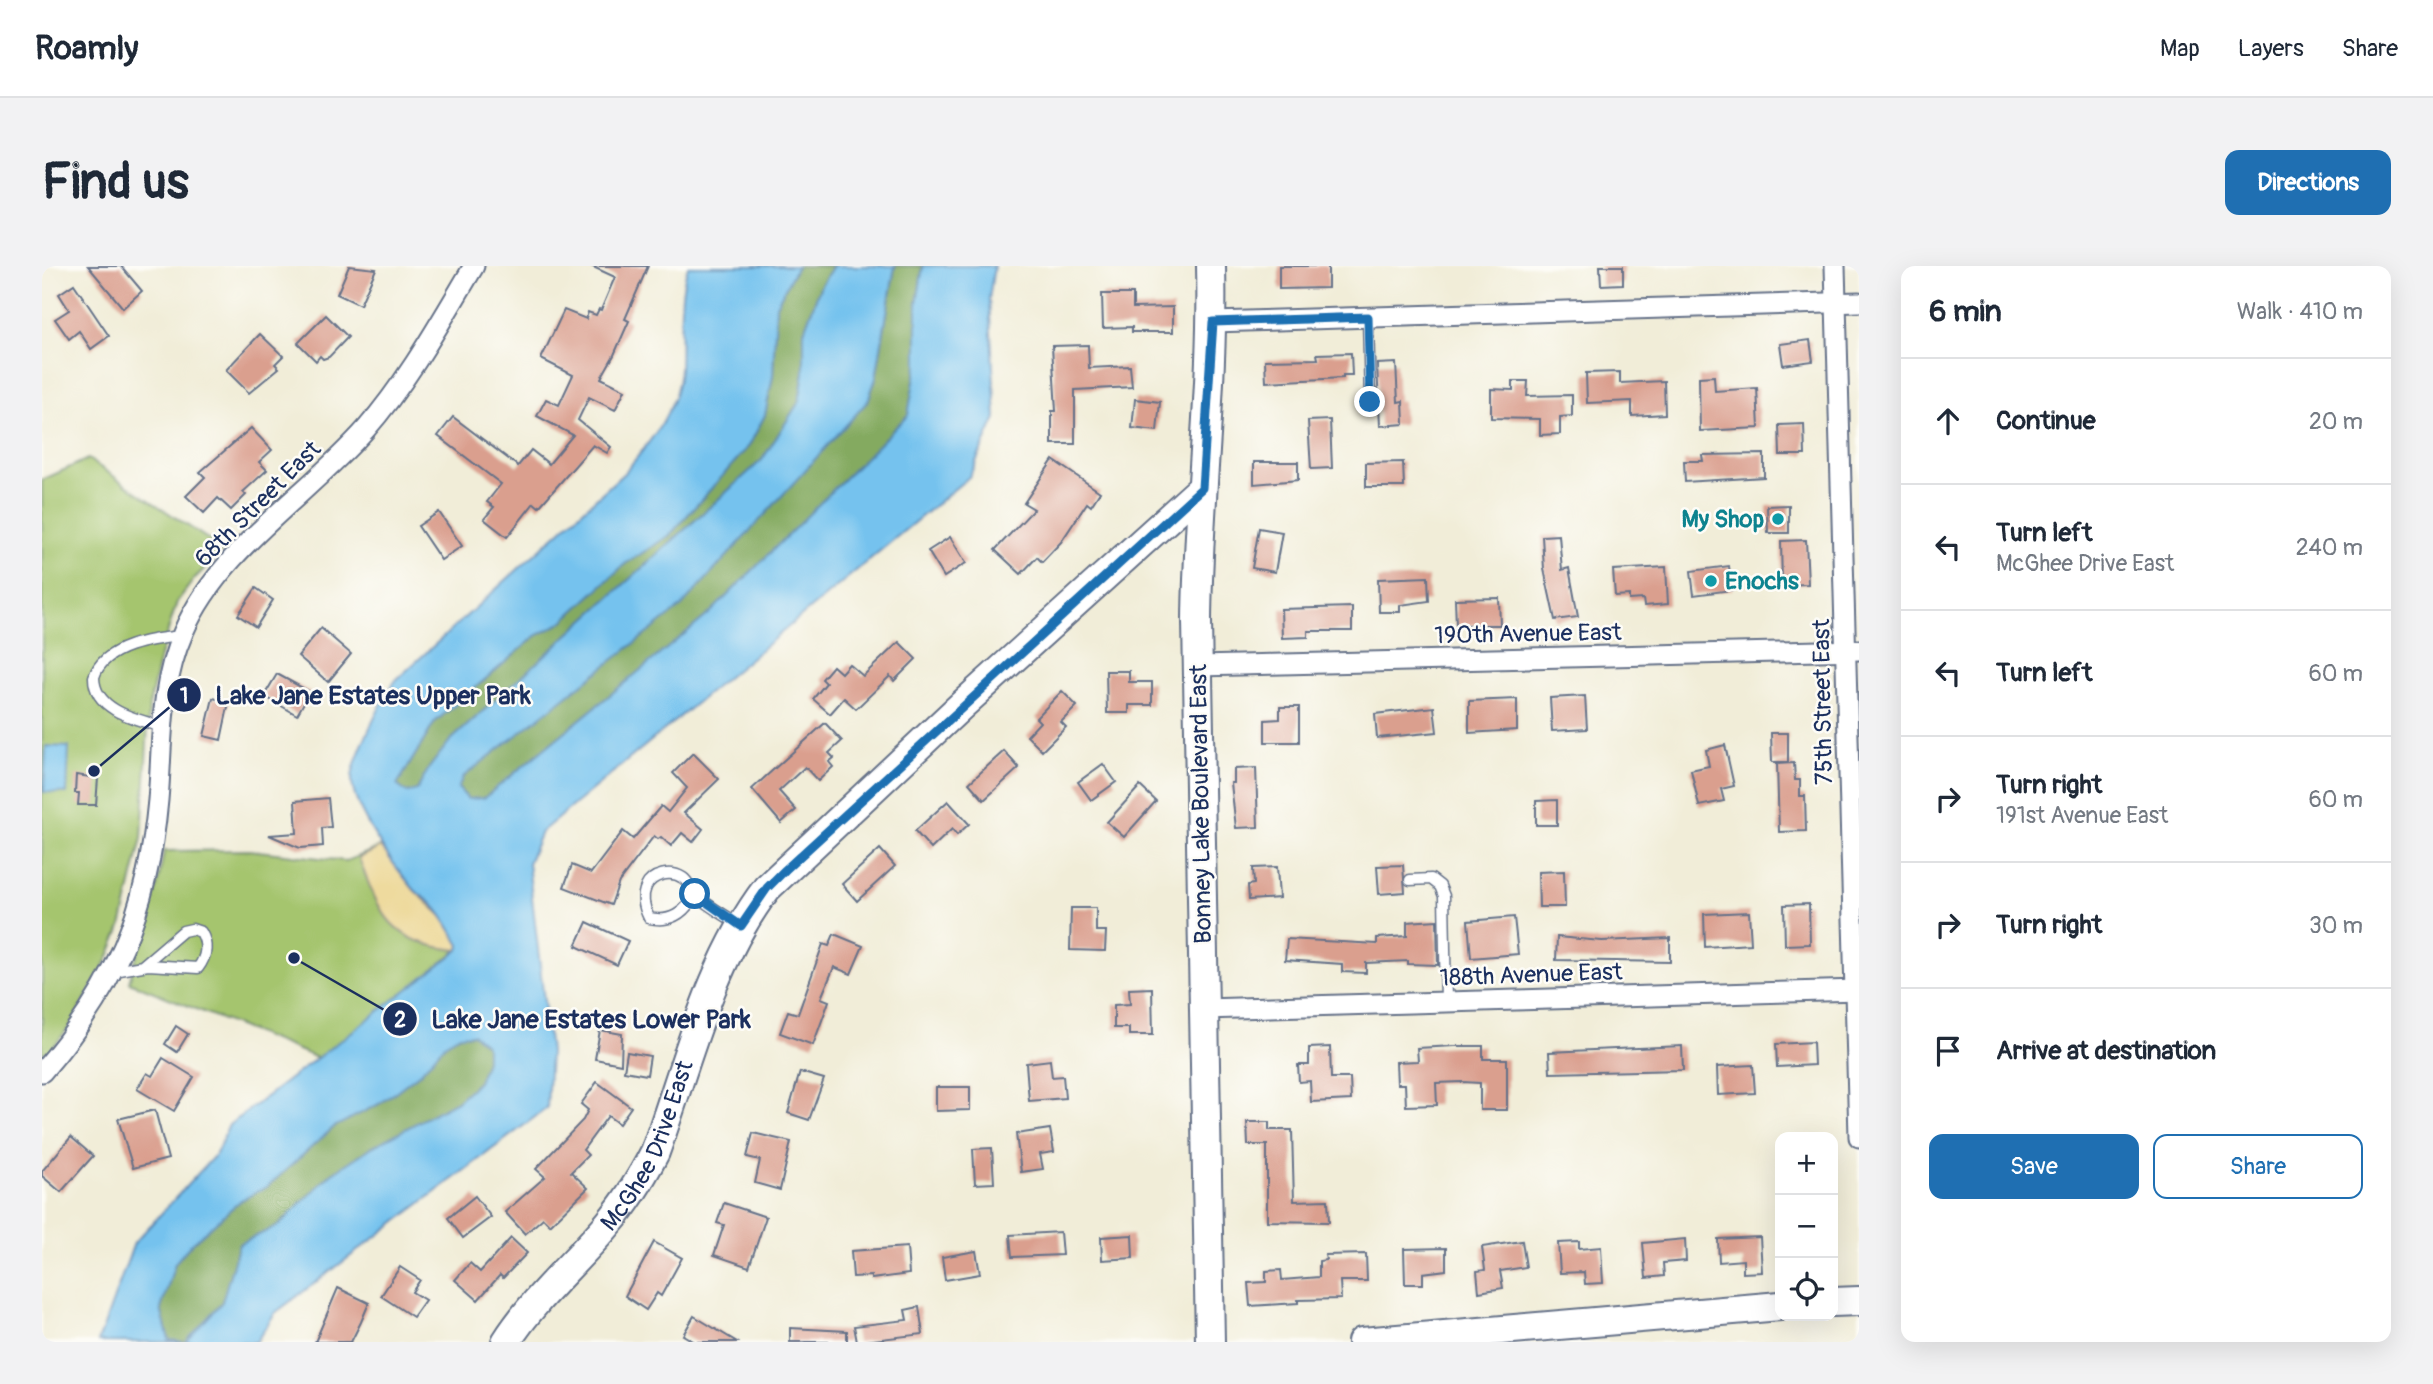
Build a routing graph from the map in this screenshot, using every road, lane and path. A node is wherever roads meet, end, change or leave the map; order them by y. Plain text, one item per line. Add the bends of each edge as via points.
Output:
1 (474, 266) edge
2 (1211, 266) edge
3 (1835, 266) edge
4 (1859, 302) edge
5 (1836, 303) junction
6 (1368, 317) junction
7 (1213, 322) junction
8 (1370, 402) dead end
9 (1202, 488) junction
10 (182, 636) junction
11 (1853, 650) edge
12 (1199, 666) junction
13 (160, 726) junction
14 (1410, 880) dead end
15 (695, 894) junction
16 (741, 926) junction
17 (142, 966) junction
18 (114, 971) junction
19 (1857, 990) edge
20 (1446, 1002) junction
21 (1204, 1009) junction
22 (42, 1072) edge
23 (1859, 1137) edge
24 (1859, 1301) edge
25 (1838, 1302) edge
26 (1775, 1307) edge
27 (1480, 1337) edge
28 (506, 1342) edge
29 (1210, 1342) edge
30 (1362, 1342) edge

1 - 10 street, 68th Street East via 386,405 317,480 219,574
2 - 7 street, Bonney Lake Boulevard East
3 - 5 street, 75th Street East
4 - 5 street
5 - 6 street
5 - 11 street, 75th Street East
6 - 7 street
6 - 8 lane
7 - 9 street, Bonney Lake Boulevard East
9 - 12 street, Bonney Lake Boulevard East
9 - 16 street, McGhee Drive East via 785,870
10 - 13 street, 68th Street East via 164,693
10 - 13 lane via 143,641 104,661 94,677 97,694 120,714
11 - 12 street, 190th Avenue East
11 - 19 street, 75th Street East
12 - 21 street, Bonney Lake Boulevard East
13 - 18 street, 68th Street East via 158,799 149,867
14 - 20 lane via 1431,879 1444,897
15 - 15 lane via 684,879 659,875 643,893 644,908 649,918 661,921 688,908
15 - 16 lane
16 - 28 street, McGhee Drive East via 655,1152 608,1224
17 - 17 lane via 198,968 205,958 206,941 201,932 183,931
17 - 18 lane
18 - 22 street, 68th Street East via 71,1038
19 - 20 street, 188th Avenue East
19 - 23 street, 75th Street East
20 - 21 street, 188th Avenue East
21 - 29 street, Bonney Lake Boulevard East
24 - 25 street
26 - 27 street
27 - 30 street

